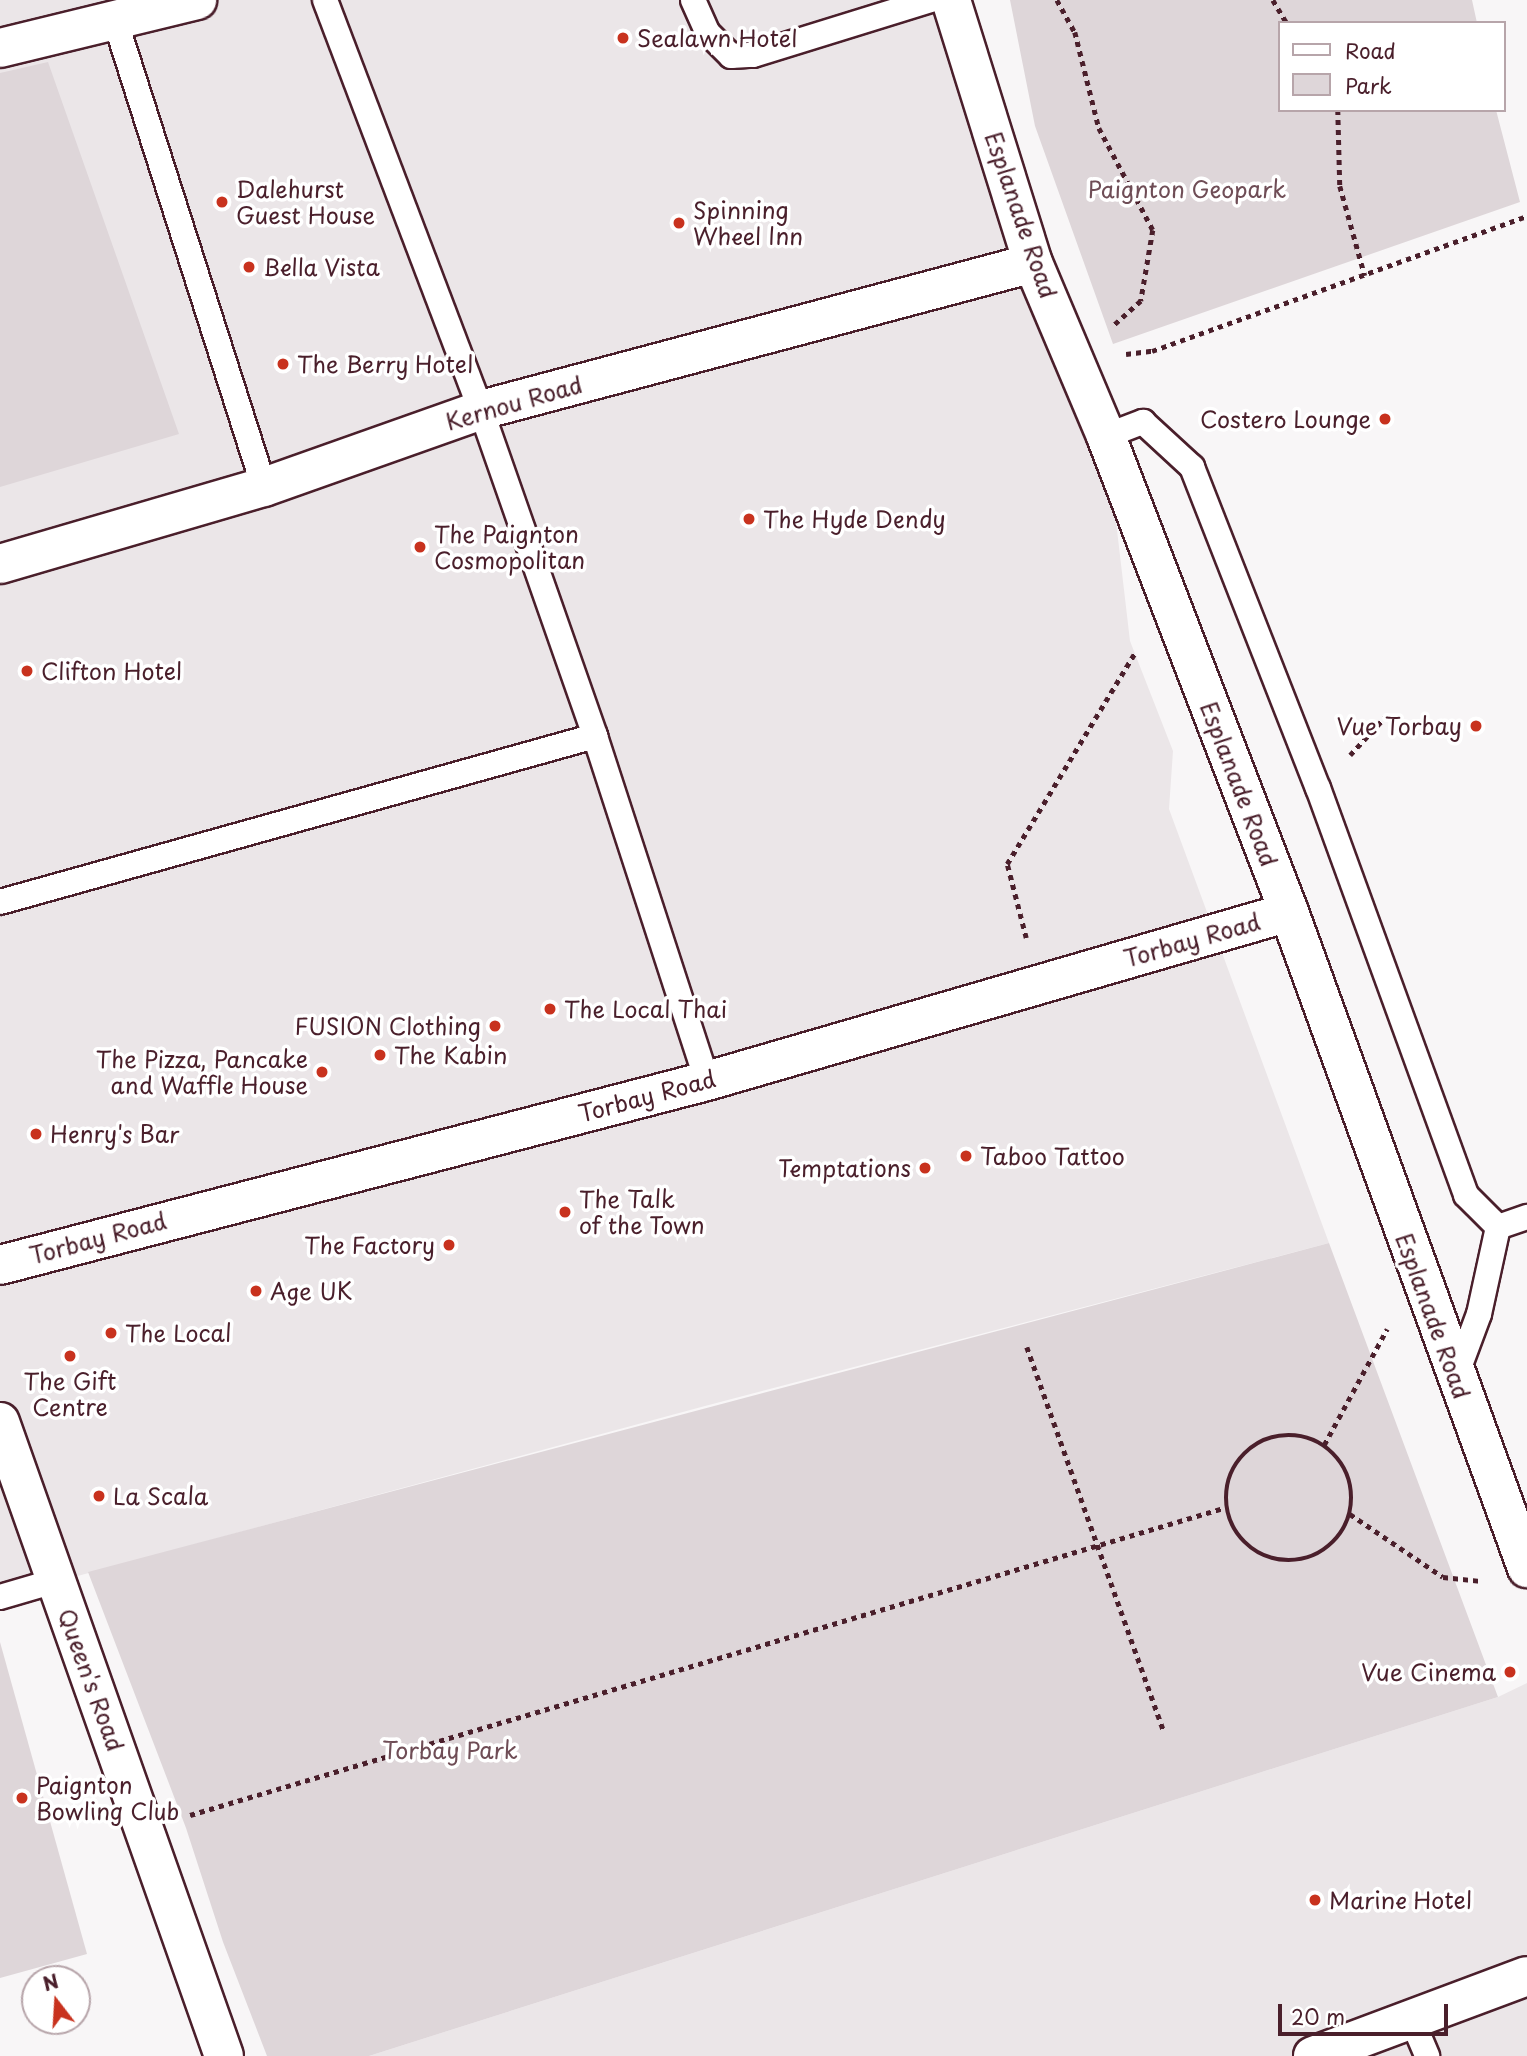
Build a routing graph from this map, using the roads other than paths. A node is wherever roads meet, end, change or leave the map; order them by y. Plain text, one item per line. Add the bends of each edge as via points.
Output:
1 (197, 0) edge
2 (326, 0) edge
3 (693, 0) edge
4 (931, 0) edge
5 (951, 0) edge
6 (115, 20) junction
7 (0, 48) edge
8 (1033, 263) junction
9 (481, 410) junction
10 (1106, 436) junction
11 (264, 487) junction
12 (0, 564) edge
13 (595, 736) junction
14 (0, 902) edge
15 (1289, 912) junction
16 (706, 1081) junction
17 (1527, 1217) edge
18 (1497, 1227) junction
19 (0, 1265) edge
20 (1456, 1378) junction
21 (0, 1422) edge
22 (1527, 1568) edge
23 (55, 1581) junction
24 (0, 1597) edge
25 (1527, 1976) edge
26 (1412, 2020) junction
27 (224, 2056) edge
28 (1313, 2056) edge
29 (1427, 2056) edge

1 - 6 main road
2 - 9 lane
3 - 4 lane via 707,32 731,56 753,55
5 - 8 main road, Esplanade Road
6 - 7 main road
6 - 11 lane
8 - 9 main road, Kernou Road
8 - 10 main road, Esplanade Road
9 - 11 main road, Kernou Road
9 - 13 lane
10 - 15 main road, Esplanade Road
10 - 18 lane via 1143,422 1192,467 1318,788 1466,1195
11 - 12 main road, Kernou Road
13 - 14 lane
13 - 16 lane
15 - 16 main road, Torbay Road
15 - 20 main road, Esplanade Road
16 - 19 main road, Torbay Road
17 - 18 lane
18 - 20 lane via 1479,1314
20 - 22 main road, Esplanade Road
21 - 23 main road, Queen's Road
23 - 24 lane
23 - 27 main road, Queen's Road
25 - 26 main road
26 - 28 main road
26 - 29 lane

